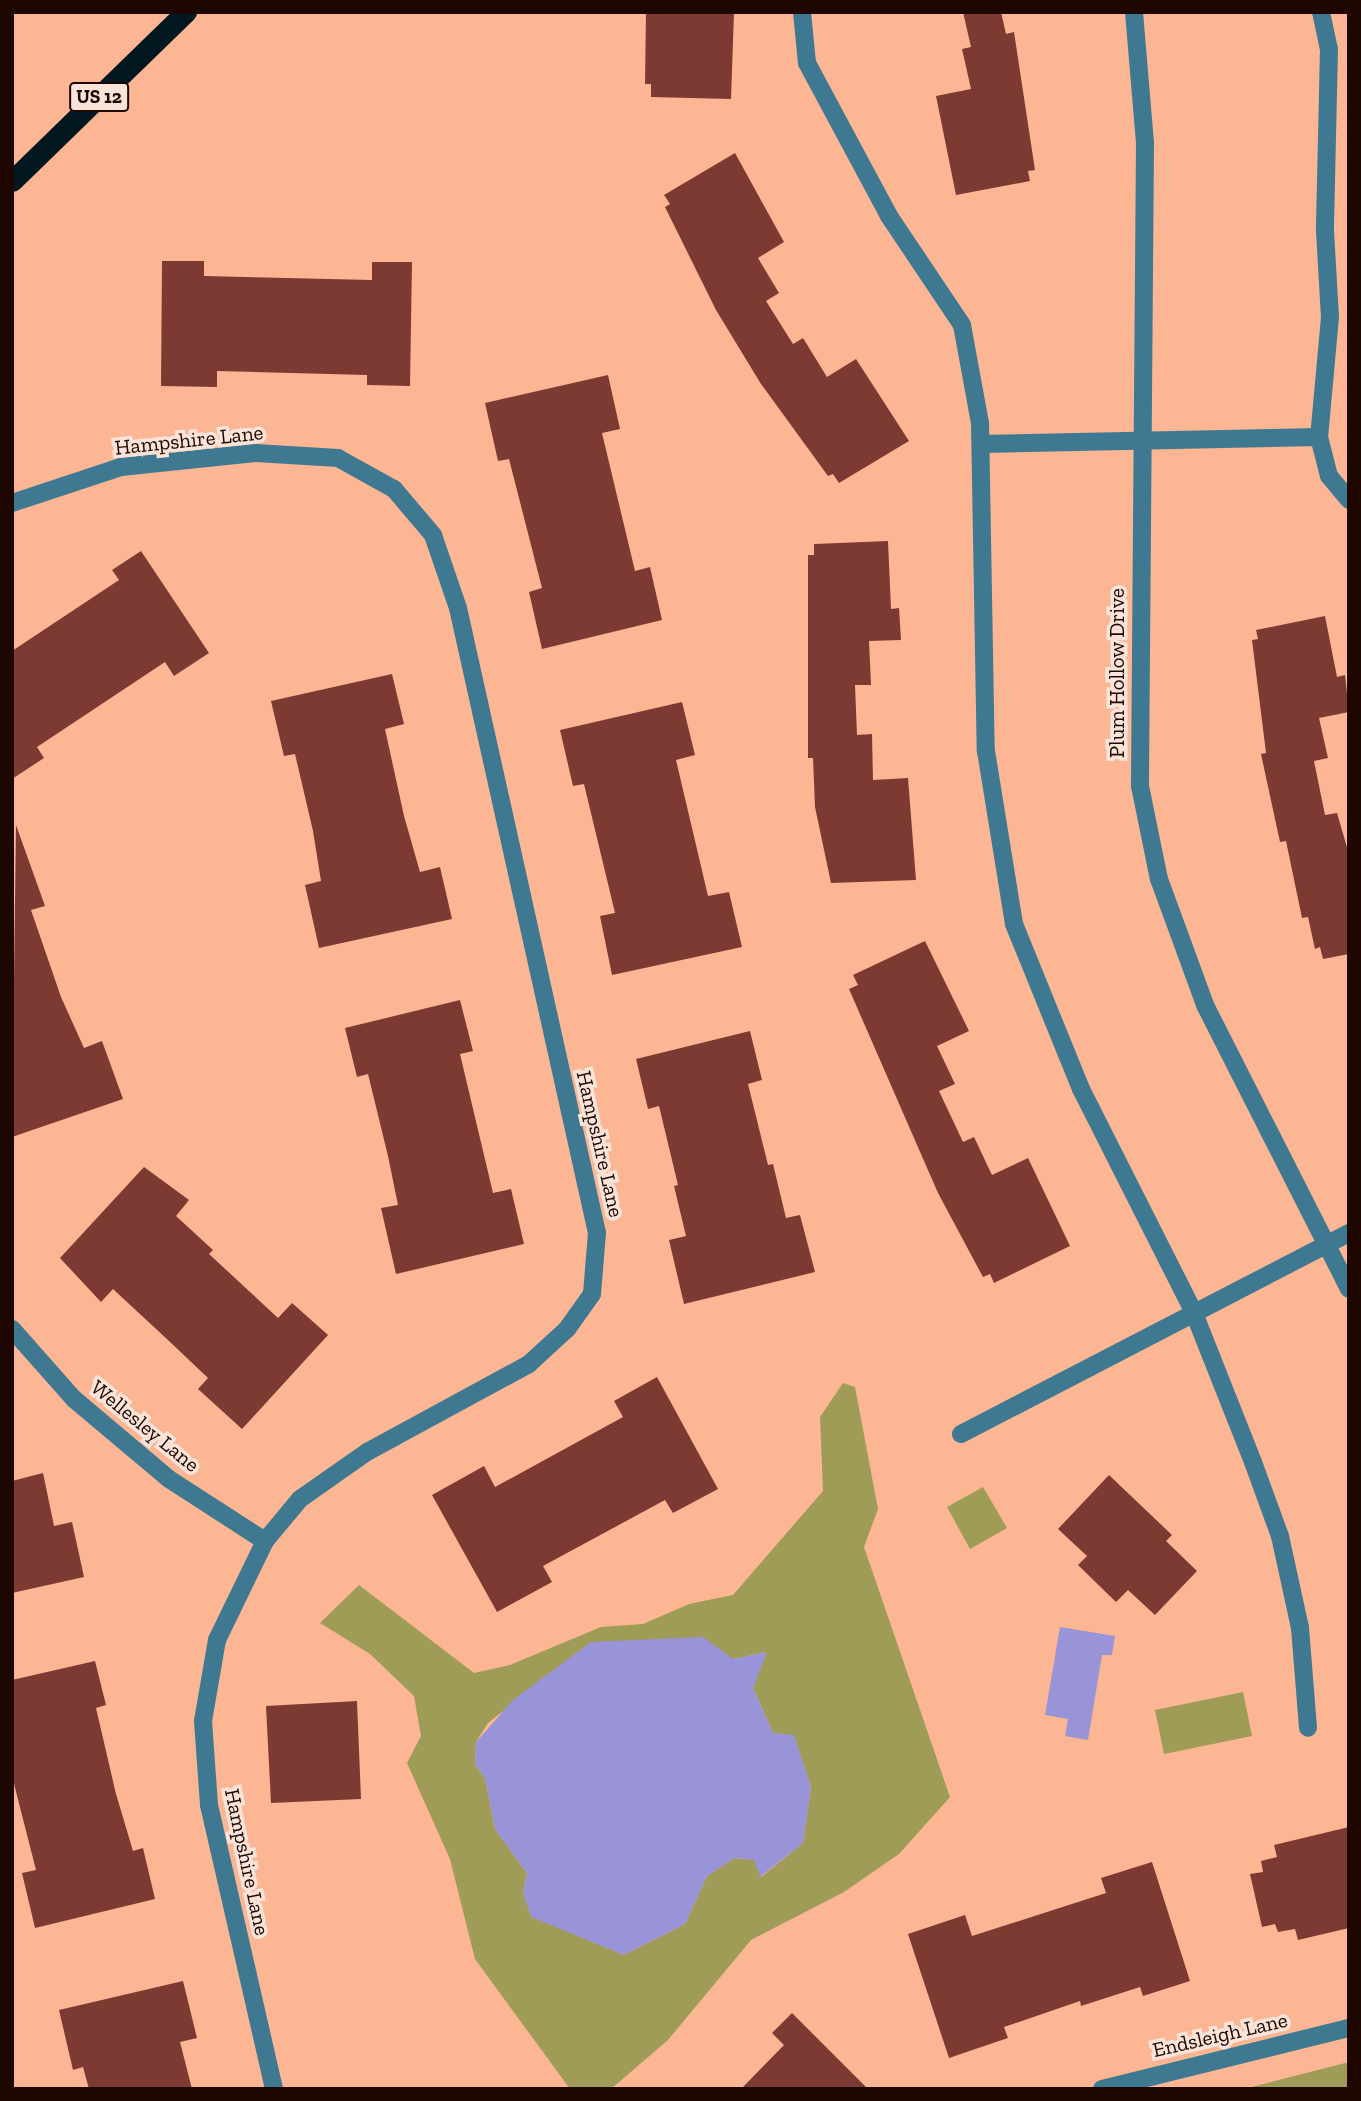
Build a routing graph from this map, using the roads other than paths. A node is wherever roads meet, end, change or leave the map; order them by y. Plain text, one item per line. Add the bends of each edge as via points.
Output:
1 (187, 12) edge
2 (802, 12) edge
3 (1134, 12) edge
4 (1321, 12) edge
5 (12, 181) edge
6 (1319, 437) junction
7 (1142, 442) junction
8 (981, 444) junction
9 (1349, 500) edge
10 (12, 503) edge
11 (1349, 1233) edge
12 (1326, 1244) junction
13 (1349, 1289) edge
14 (1194, 1313) junction
15 (12, 1329) edge
16 (961, 1434) dead end
17 (265, 1541) junction
18 (1308, 1728) dead end
19 (1349, 2028) edge
20 (274, 2089) edge
21 (1102, 2089) edge

1 - 5 highway, US 12
2 - 8 street via 807,63 889,216 962,325 978,389
3 - 7 street, Plum Hollow Drive via 1145,143
4 - 6 street via 1329,49 1325,232 1330,317
6 - 7 street
6 - 9 street via 1329,476
7 - 8 street
7 - 12 street, Plum Hollow Drive via 1140,786 1159,879 1205,1005
8 - 14 street via 986,751 1014,924 1081,1089
10 - 17 street, Hampshire Lane via 121,467 256,453 338,458 394,489 433,535 458,608 597,1233 592,1294 568,1329 529,1364 367,1452 300,1499
11 - 12 street
12 - 13 street, Plum Hollow Drive
12 - 14 street
14 - 16 street
14 - 18 street via 1280,1536 1300,1628
15 - 17 street, Wellesley Lane via 74,1399 169,1479
17 - 20 street, Hampshire Lane via 217,1640 203,1721 209,1805
19 - 21 street, Endsleigh Lane

